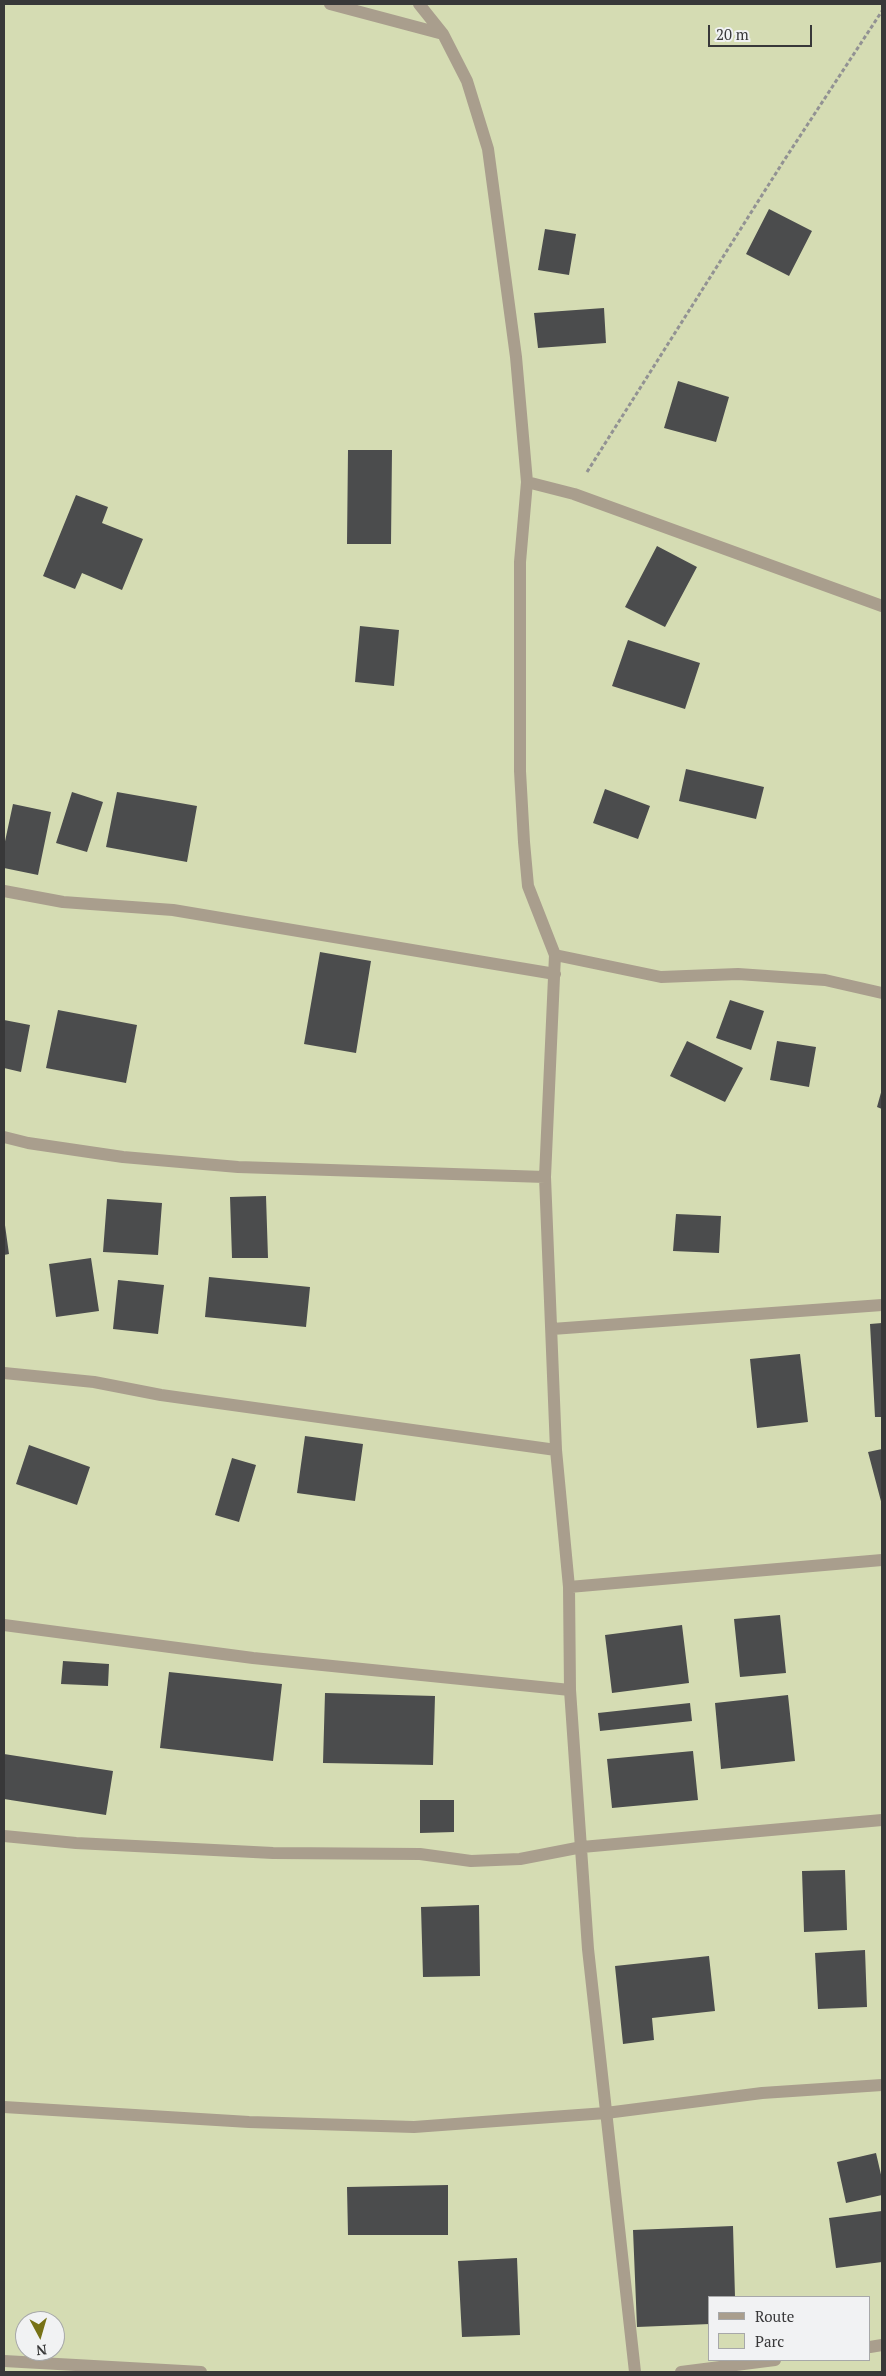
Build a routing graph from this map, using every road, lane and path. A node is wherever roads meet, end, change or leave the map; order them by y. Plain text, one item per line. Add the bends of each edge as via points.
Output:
1 (330, 4) edge
2 (419, 4) edge
3 (882, 11) edge
4 (443, 34) junction
5 (527, 482) junction
6 (574, 494) junction
7 (882, 606) edge
8 (4, 891) edge
9 (555, 955) junction
10 (555, 974) junction
11 (882, 993) edge
12 (4, 1137) edge
13 (545, 1177) junction
14 (882, 1306) edge
15 (552, 1329) junction
16 (4, 1373) edge
17 (556, 1450) junction
18 (882, 1560) edge
19 (569, 1587) junction
20 (4, 1625) edge
21 (570, 1690) junction
22 (882, 1820) edge
23 (4, 1836) edge
24 (582, 1846) junction
25 (882, 2085) edge
26 (4, 2107) edge
27 (606, 2113) junction
28 (4, 2361) edge
29 (767, 2361) edge
30 (201, 2372) edge
31 (635, 2372) edge
32 (681, 2372) edge

1 - 4 street
2 - 4 street
3 - 6 path via 782,162
4 - 5 street via 467,81 488,148 516,357
5 - 6 street
5 - 9 street via 520,562 520,771 524,842 528,886
6 - 7 street
8 - 10 street via 63,902 173,910
9 - 10 street
9 - 11 street via 661,977 738,974 825,980
10 - 13 street
12 - 13 street via 123,1157 238,1167
13 - 15 street
14 - 15 street
15 - 17 street
16 - 17 street via 94,1382 160,1395
17 - 19 street
18 - 19 street
19 - 21 street
20 - 21 street via 253,1658
21 - 24 street
22 - 24 street
23 - 24 street via 273,1853 420,1854 471,1861 520,1859
24 - 27 street via 588,1949
25 - 27 street via 762,2094
26 - 27 street via 248,2122 414,2127
27 - 31 street
28 - 30 street
29 - 32 street

